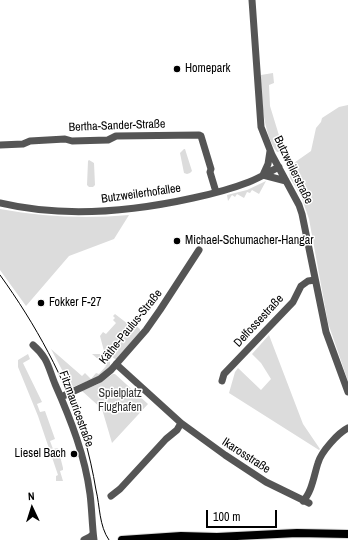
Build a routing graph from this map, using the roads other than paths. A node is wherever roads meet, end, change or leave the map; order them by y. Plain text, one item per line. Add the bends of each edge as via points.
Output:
1 (252, 0) edge
2 (0, 146) edge
3 (270, 151) junction
4 (279, 167) junction
5 (263, 175) junction
6 (286, 181) junction
7 (216, 192) junction
8 (0, 203) edge
9 (199, 250) dead end
10 (315, 280) junction
11 (33, 345) dead end
12 (116, 364) junction
13 (222, 382) dead end
14 (348, 392) edge
15 (61, 397) junction
16 (180, 425) junction
17 (348, 428) edge
18 (111, 496) dead end
19 (348, 534) edge
20 (93, 537) edge
21 (84, 540) edge
22 (100, 540) edge
23 (122, 540) edge

1 - 3 street, Butzweilerstraße via 260,121
2 - 7 street, Bertha-Sander-Straße via 65,139 108,140 116,136 199,135
3 - 4 street, Butzweilerstraße
3 - 5 street
4 - 5 street, Butzweilerhofallee
4 - 6 street, Butzweilerstraße
5 - 6 street
5 - 7 street, Butzweilerhofallee
6 - 10 street, Butzweilerstraße via 302,214
7 - 8 street, Butzweilerhofallee via 161,205 106,211 66,211
9 - 12 street, Käthe-Paulus-Straße via 146,330
10 - 13 street, Delfossestraße via 301,286 293,302 224,374
10 - 14 street, Butzweilerstraße via 326,332
11 - 15 street, Fitzmauricestraße via 42,353
12 - 15 street, Käthe-Paulus-Straße via 100,379
12 - 16 street, Ikarosstraße
15 - 20 street, Fitzmauricestraße via 83,460 90,495
16 - 17 street, Ikarosstraße via 266,482 306,502 320,458 341,432
16 - 18 street via 170,430 166,439
19 - 23 main road via 297,532
20 - 21 street
20 - 22 street

